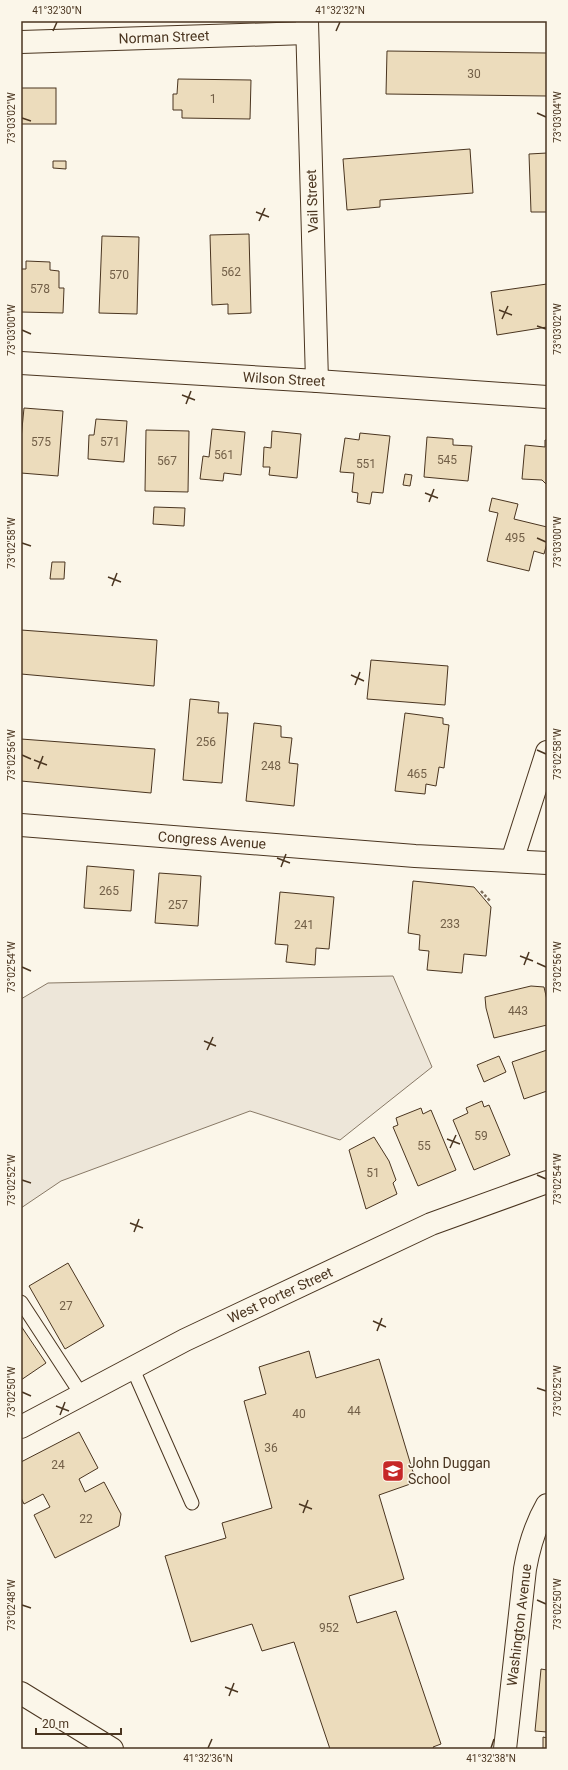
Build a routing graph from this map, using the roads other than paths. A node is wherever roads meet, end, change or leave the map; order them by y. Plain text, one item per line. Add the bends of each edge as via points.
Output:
1 (307, 27) edge
2 (21, 42) edge
3 (21, 363) edge
4 (317, 381) junction
5 (547, 397) edge
6 (547, 752) edge
7 (21, 825) edge
8 (512, 861) junction
9 (547, 863) edge
10 (547, 1182) edge
11 (21, 1302) edge
12 (132, 1368) junction
13 (81, 1394) junction
14 (21, 1427) edge
15 (192, 1503) dead end
16 (544, 1517) edge
17 (21, 1693) edge
18 (112, 1749) edge
19 (505, 1749) edge

1 - 2 street, Norman Street
1 - 4 street, Vail Street
3 - 4 street, Wilson Street
4 - 5 street, Wilson Street
6 - 8 street
7 - 8 street, Congress Avenue via 415,856
8 - 9 street, Congress Avenue
10 - 12 street, West Porter Street via 431,1224 185,1340
11 - 13 lane
12 - 13 street, West Porter Street
12 - 15 lane
13 - 14 street, West Porter Street
16 - 19 street, Washington Avenue via 529,1548 525,1569
17 - 18 street

